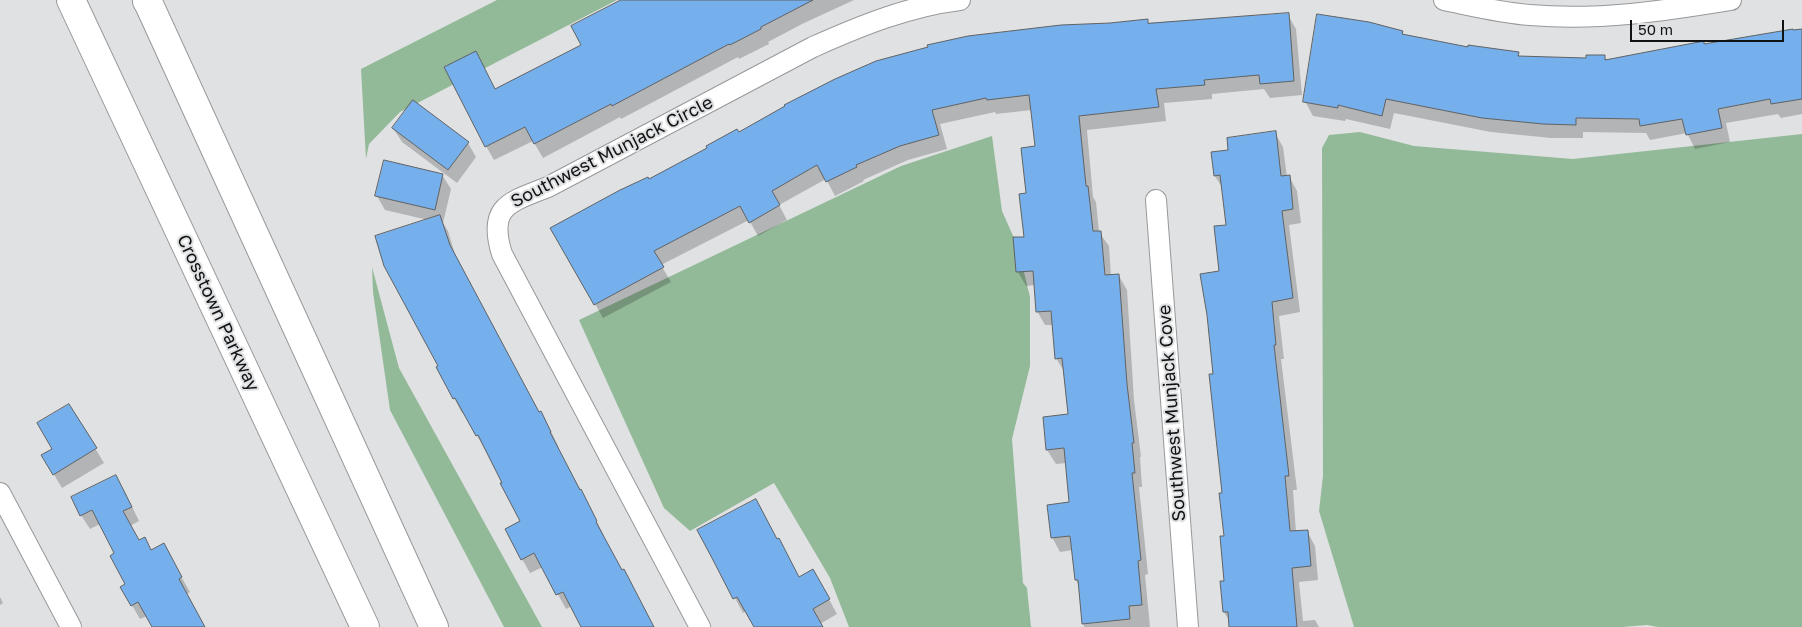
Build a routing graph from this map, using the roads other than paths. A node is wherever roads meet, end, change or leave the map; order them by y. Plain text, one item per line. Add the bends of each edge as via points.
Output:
1 (71, 0) edge
2 (147, 0) edge
3 (960, 0) edge
4 (1444, 0) edge
5 (1731, 0) edge
6 (1156, 200) dead end
7 (0, 494) edge
8 (71, 627) edge
9 (365, 627) edge
10 (434, 627) edge
11 (700, 627) edge
12 (1188, 627) edge

1 - 9 main road, Crosstown Parkway
2 - 10 main road
3 - 11 street, Southwest Munjack Circle via 894,15 814,47 548,187 508,204 502,212 498,240 502,254
4 - 5 street via 1530,15 1584,17 1629,15
6 - 12 street, Southwest Munjack Cove
7 - 8 street

